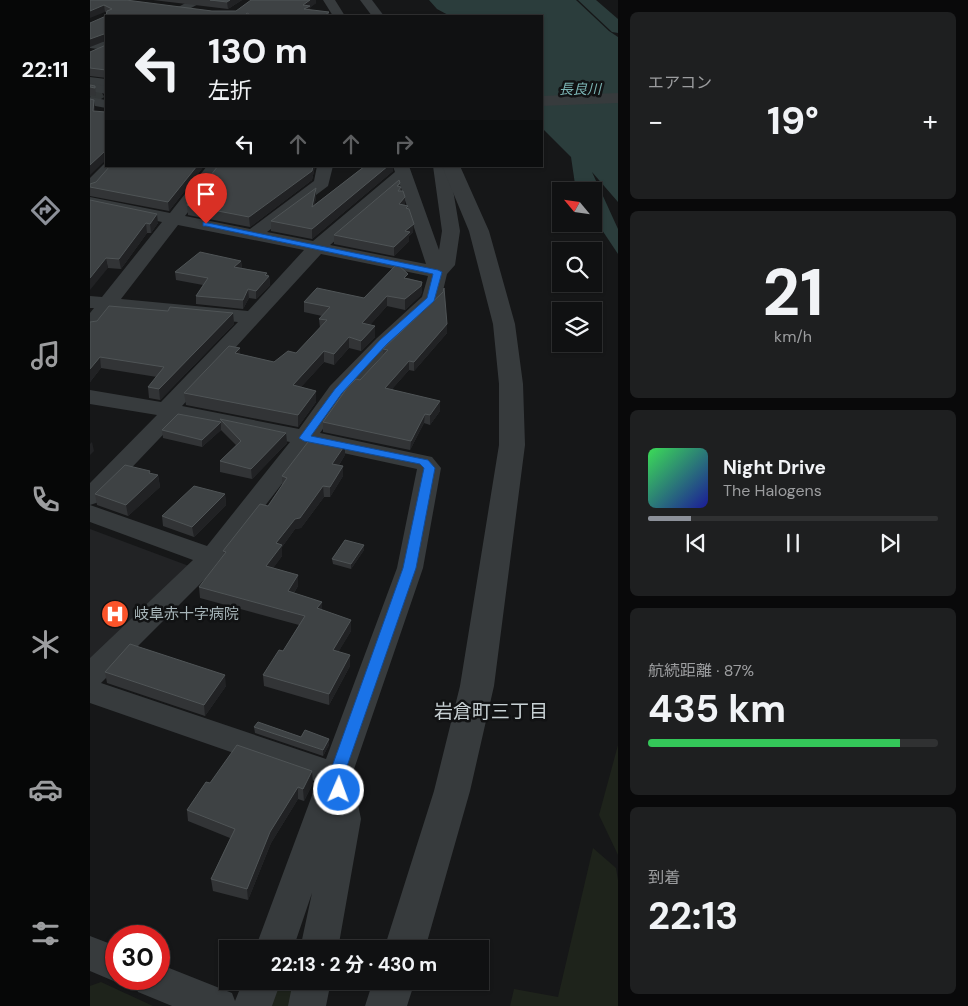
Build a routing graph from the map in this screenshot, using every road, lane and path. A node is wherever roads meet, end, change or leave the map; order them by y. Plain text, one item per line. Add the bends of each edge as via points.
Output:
1 (329, 0) edge
2 (366, 0) edge
3 (201, 6) edge
4 (166, 11) edge
5 (338, 15) edge
6 (377, 15) edge
7 (90, 44) edge
8 (105, 47) edge
9 (105, 47) edge
10 (90, 54) edge
11 (90, 80) edge
12 (105, 83) edge
13 (105, 90) edge
14 (105, 94) edge
15 (90, 95) edge
16 (618, 97) edge
17 (543, 100) edge
18 (105, 103) edge
19 (109, 167) edge
20 (213, 167) edge
21 (325, 167) edge
22 (441, 167) edge
23 (451, 167) edge
24 (403, 170) edge
25 (90, 187) edge
26 (90, 202) edge
27 (174, 218) junction
28 (254, 234) junction
29 (317, 246) junction
30 (438, 272) junction
31 (99, 303) edge
32 (253, 317) junction
33 (90, 326) edge
34 (90, 397) edge
35 (169, 410) junction
36 (304, 438) junction
37 (90, 497) edge
38 (90, 513) edge
39 (212, 557) junction
40 (90, 676) edge
41 (90, 691) edge
42 (336, 775) junction
43 (277, 940) edge
44 (321, 940) edge
45 (407, 940) edge
46 (170, 987) edge
47 (259, 990) edge
48 (310, 990) edge
49 (391, 990) edge
50 (218, 1006) edge
51 (253, 1006) edge
52 (307, 1006) edge
53 (386, 1006) edge

1 - 5 street
2 - 6 street
3 - 4 street
7 - 8 street
9 - 10 street
11 - 12 street
13 - 15 street
14 - 15 street
15 - 18 street
16 - 17 street
19 - 25 street
20 - 27 street
21 - 28 street via 322,183
22 - 30 street via 451,231 446,265
23 - 45 street via 479,231 504,324 512,445 477,686 452,791
24 - 29 street
24 - 30 street
26 - 27 street
27 - 28 street
27 - 31 street
28 - 29 street
29 - 30 street
29 - 32 street
30 - 36 street via 431,299 345,384
31 - 32 street
31 - 33 street
32 - 35 street
34 - 35 street
35 - 36 street
35 - 37 street
36 - 39 street
36 - 42 street via 412,459 424,462 430,468 410,568
38 - 39 street
39 - 40 street
41 - 42 street
42 - 43 street
42 - 44 street via 344,819
46 - 50 street
47 - 51 street
48 - 52 street
49 - 53 street

